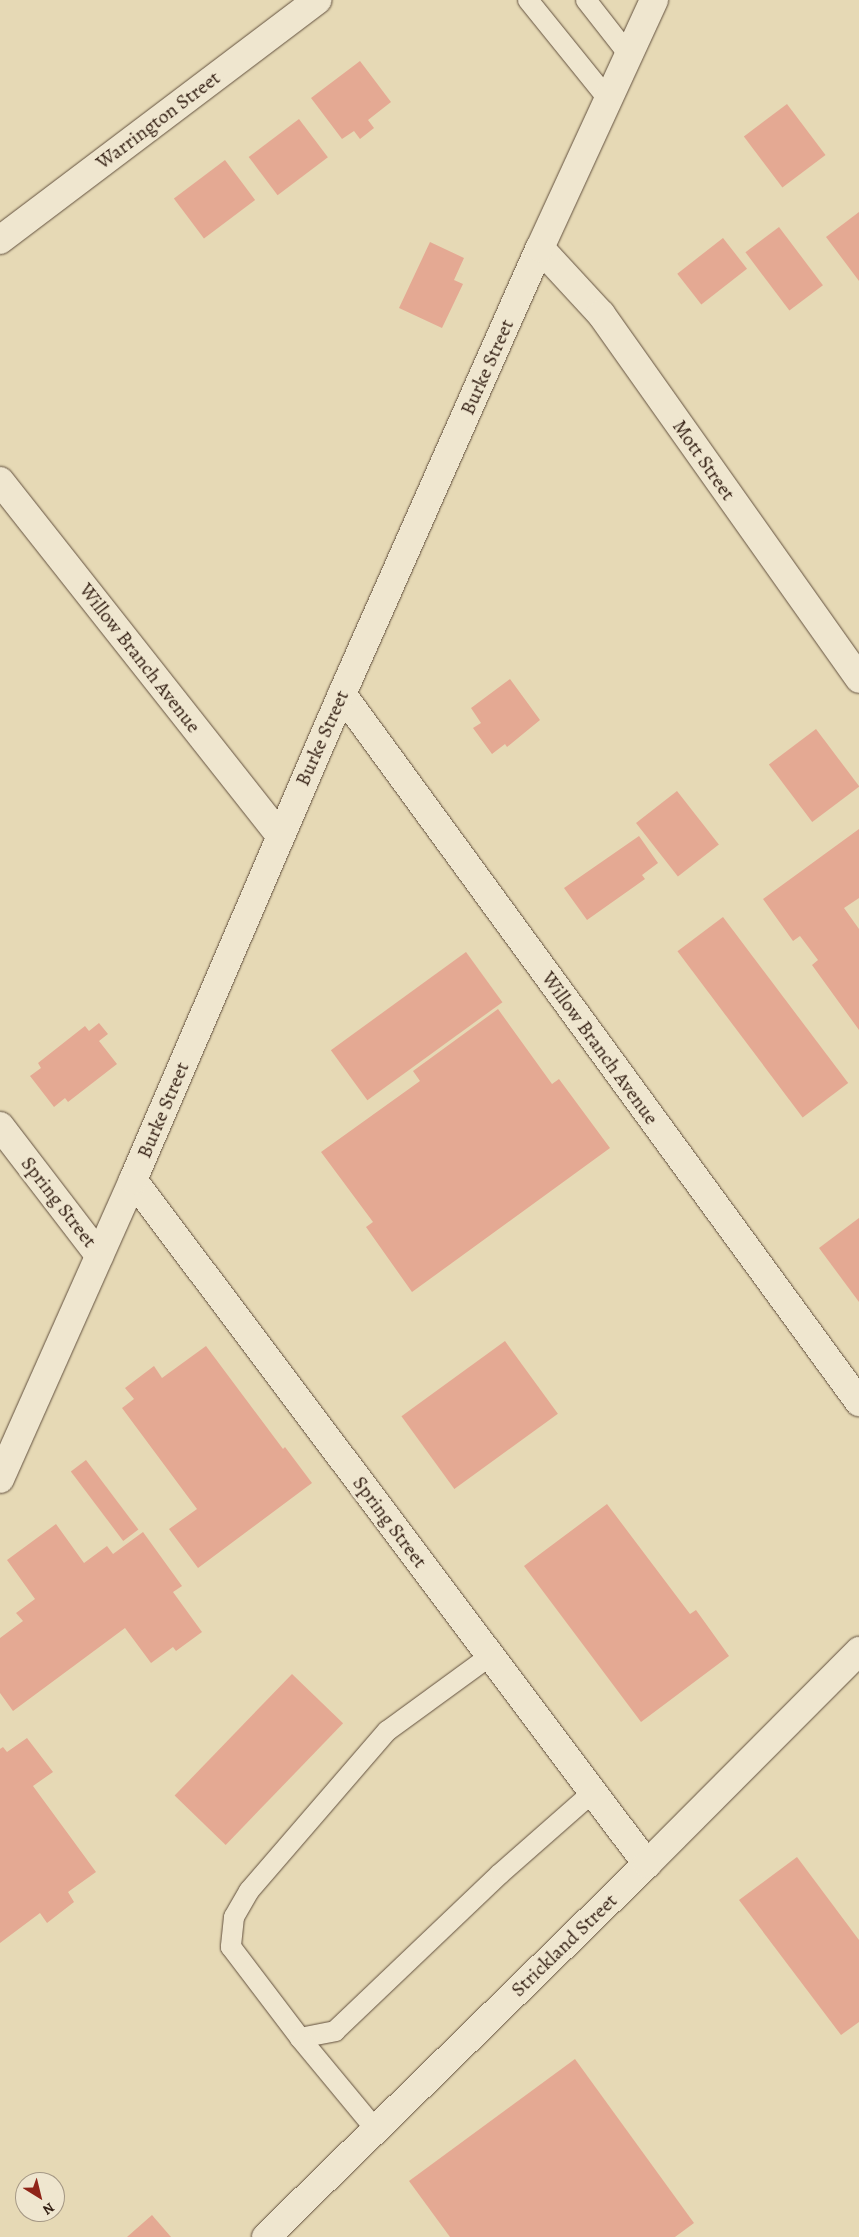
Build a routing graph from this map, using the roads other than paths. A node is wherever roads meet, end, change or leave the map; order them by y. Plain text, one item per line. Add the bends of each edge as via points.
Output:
1 (317, 0) edge
2 (528, 0) edge
3 (586, 0) edge
4 (654, 0) edge
5 (629, 55) junction
6 (608, 99) junction
7 (0, 240) edge
8 (540, 248) junction
9 (1, 485) edge
10 (859, 679) edge
11 (342, 694) junction
12 (280, 835) junction
13 (0, 1126) edge
14 (133, 1180) junction
15 (99, 1254) junction
16 (859, 1402) edge
17 (0, 1479) edge
18 (859, 1651) edge
19 (490, 1656) junction
20 (593, 1792) junction
21 (647, 1864) junction
22 (300, 2038) junction
23 (376, 2130) junction
24 (266, 2237) edge

1 - 7 street, Warrington Street
2 - 6 lane
3 - 5 lane
4 - 5 street, Burke Street
5 - 6 street, Burke Street
6 - 8 street, Burke Street
8 - 10 street, Mott Street via 601,314
8 - 11 street, Burke Street
9 - 12 street, Willow Branch Avenue
11 - 12 street, Burke Street
11 - 16 street, Willow Branch Avenue
12 - 14 street, Burke Street
13 - 15 street, Spring Street
14 - 15 street, Burke Street
14 - 19 street, Spring Street
15 - 17 street, Burke Street
18 - 21 street, Strickland Street
19 - 20 street, Spring Street
19 - 22 lane via 387,1731 249,1891 234,1917 231,1947
20 - 21 street, Spring Street
20 - 22 lane via 500,1874 335,2031
21 - 23 street, Strickland Street
22 - 23 lane
23 - 24 street, Strickland Street

